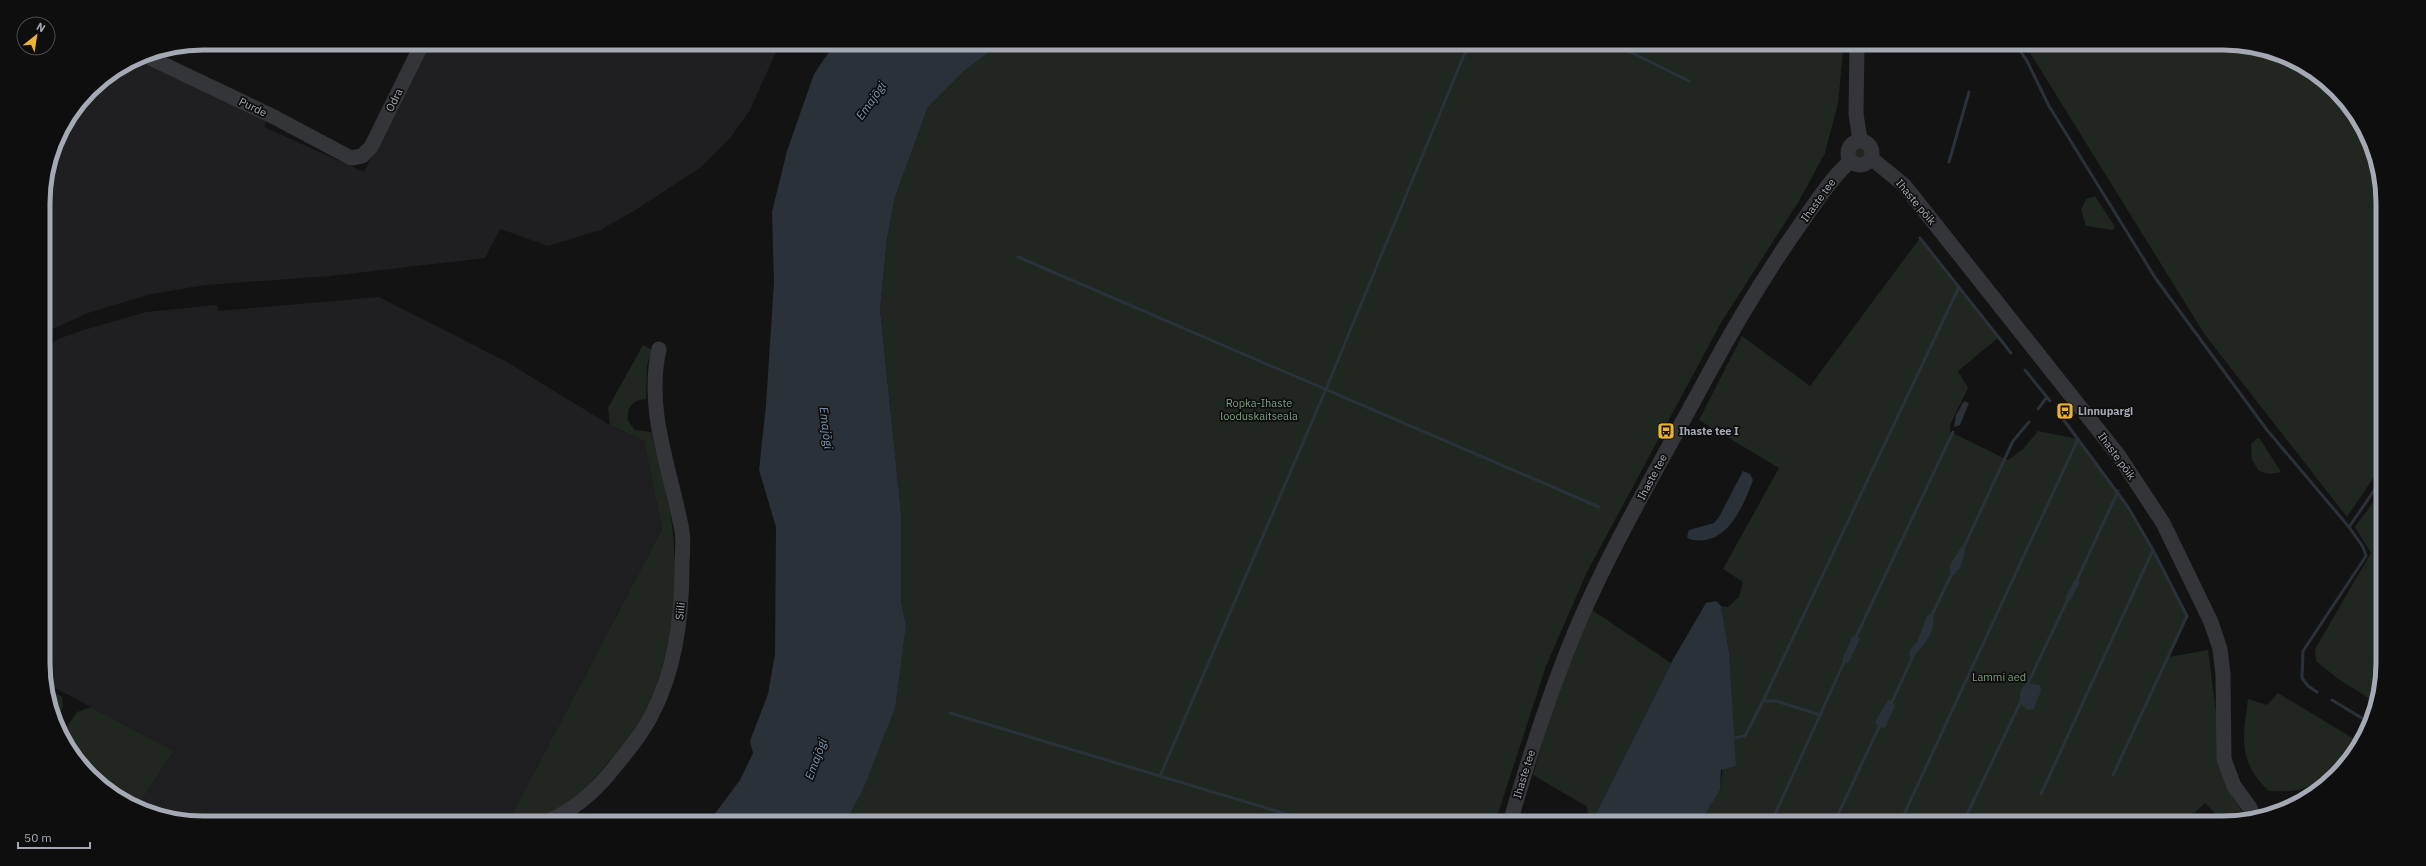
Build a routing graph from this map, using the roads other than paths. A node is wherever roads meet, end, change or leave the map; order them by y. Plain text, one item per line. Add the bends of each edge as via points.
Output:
1 (419, 50) edge
2 (1858, 50) edge
3 (152, 59) edge
4 (1860, 140) junction
5 (362, 156) joint
6 (1871, 158) junction
7 (1850, 161) junction
8 (659, 349) dead end
9 (2255, 813) edge
10 (556, 816) edge
11 (1512, 816) edge

1 - 5 street, Odra via 371,147
2 - 4 street via 1856,114
3 - 5 street, Purde via 274,117 343,155 351,158
4 - 6 street via 1870,146
4 - 7 street via 1852,143 1848,149
6 - 7 street via 1862,165
6 - 9 street, Ihaste põik via 1904,185 2119,456 2163,523 2211,622 2220,649 2223,674 2224,759 2227,774
7 - 11 street, Ihaste tee via 1829,182 1764,277 1623,531 1559,670
8 - 10 street, Siili via 654,389 656,413 682,532 682,608 676,641 664,684 652,714 638,738 590,795

